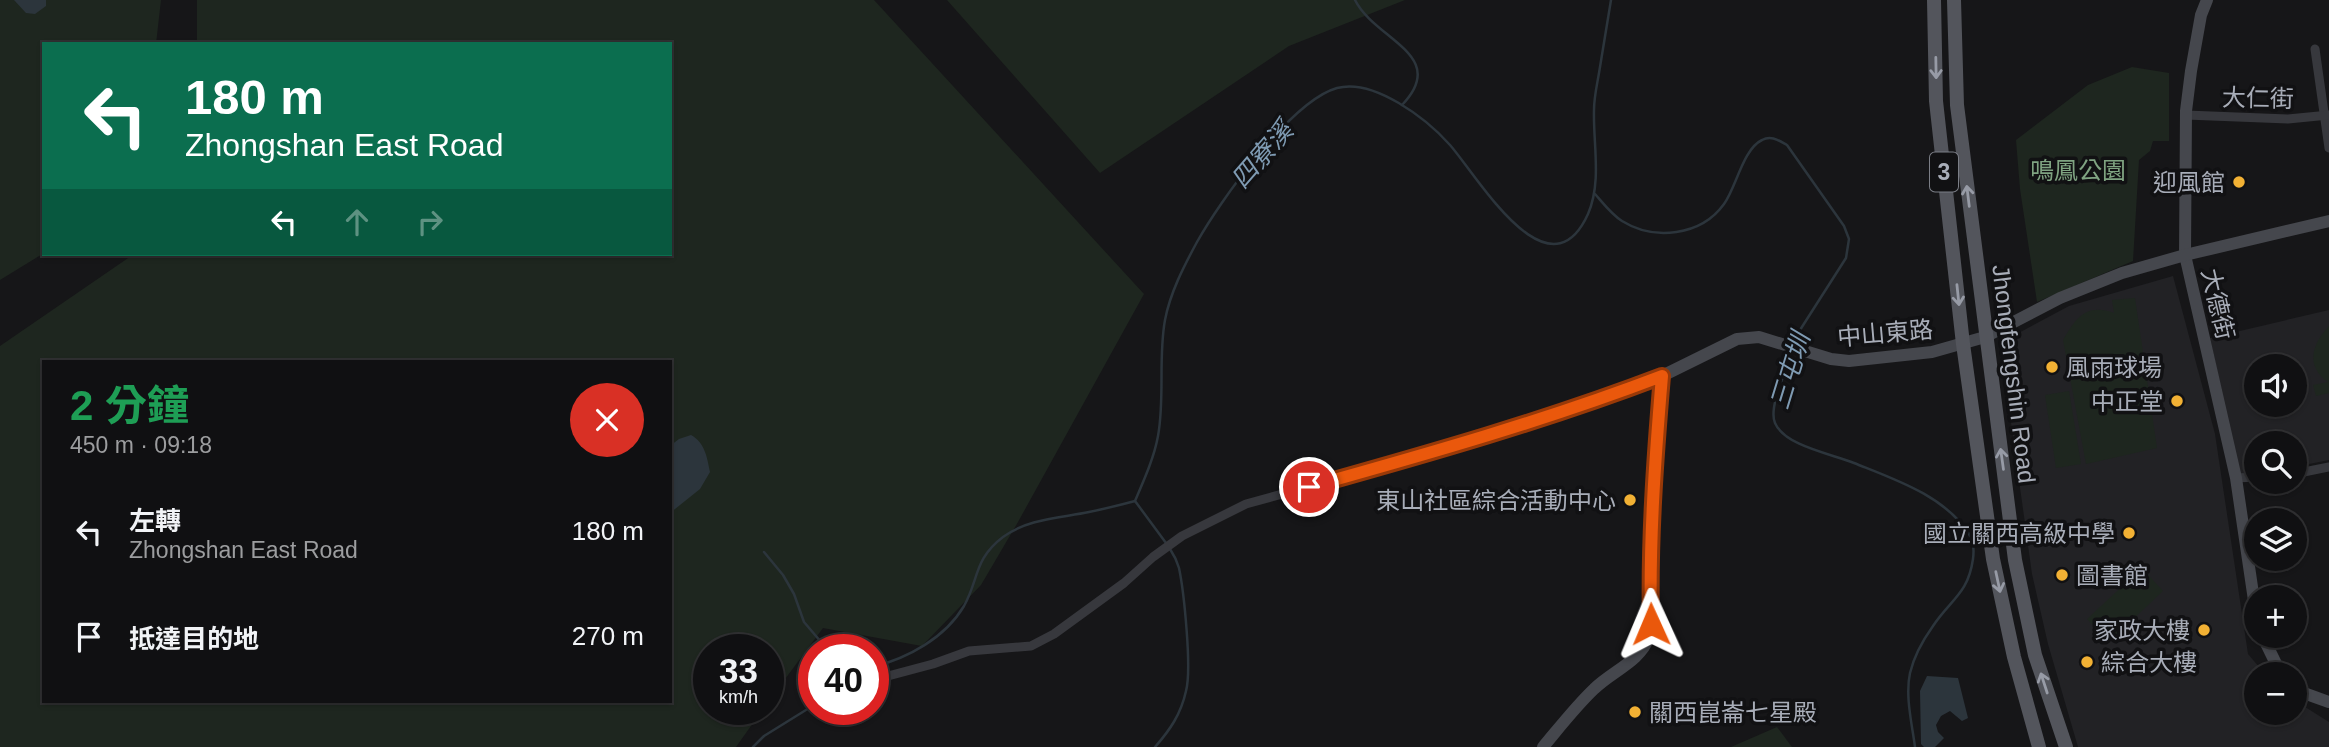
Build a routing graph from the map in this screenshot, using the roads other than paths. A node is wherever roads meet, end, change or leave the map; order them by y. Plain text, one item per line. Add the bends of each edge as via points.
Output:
1 (1934, 0) edge
2 (1954, 0) edge
3 (2207, 0) edge
4 (2315, 49) dead end
5 (2186, 116) junction
6 (2326, 116) edge
7 (2329, 148) edge
8 (2329, 221) edge
9 (2185, 255) junction
10 (1985, 337) junction
11 (1963, 344) junction
12 (1662, 376) junction
13 (2329, 467) edge
14 (2307, 471) edge
15 (2236, 478) junction
16 (2244, 478) edge
17 (2252, 585) edge
18 (889, 676) edge
19 (2307, 694) edge
20 (2329, 702) edge
21 (1543, 747) edge
22 (2039, 747) edge
23 (2066, 747) edge

1 -> 11 main road, Jhongfengshin Road / 3 via 1936,101
10 -> 2 main road, Jhongfengshin Road / 3 via 1957,105
3 - 5 street, 大德街
4 - 6 street
5 - 6 street, 大仁街
5 - 9 street, 大德街
6 - 7 street
8 - 9 street, 中山東路
9 - 10 street, 中山東路 via 2060,298
9 - 15 street, 大德街
10 - 11 street, 中山東路
23 -> 10 main road, Jhongfengshin Road / 3 via 2035,655 2015,561
11 - 12 street, 中山東路 via 1849,361 1759,337 1737,339
11 -> 22 main road, Jhongfengshin Road / 3 via 1993,559
12 - 18 street via 1424,455 1246,504 1182,536 1054,634 1031,646 969,652
12 - 21 street via 1653,485 1649,637 1645,648 1590,692
13 - 14 street
15 - 16 street
15 - 17 street, 大德街
19 - 20 street

